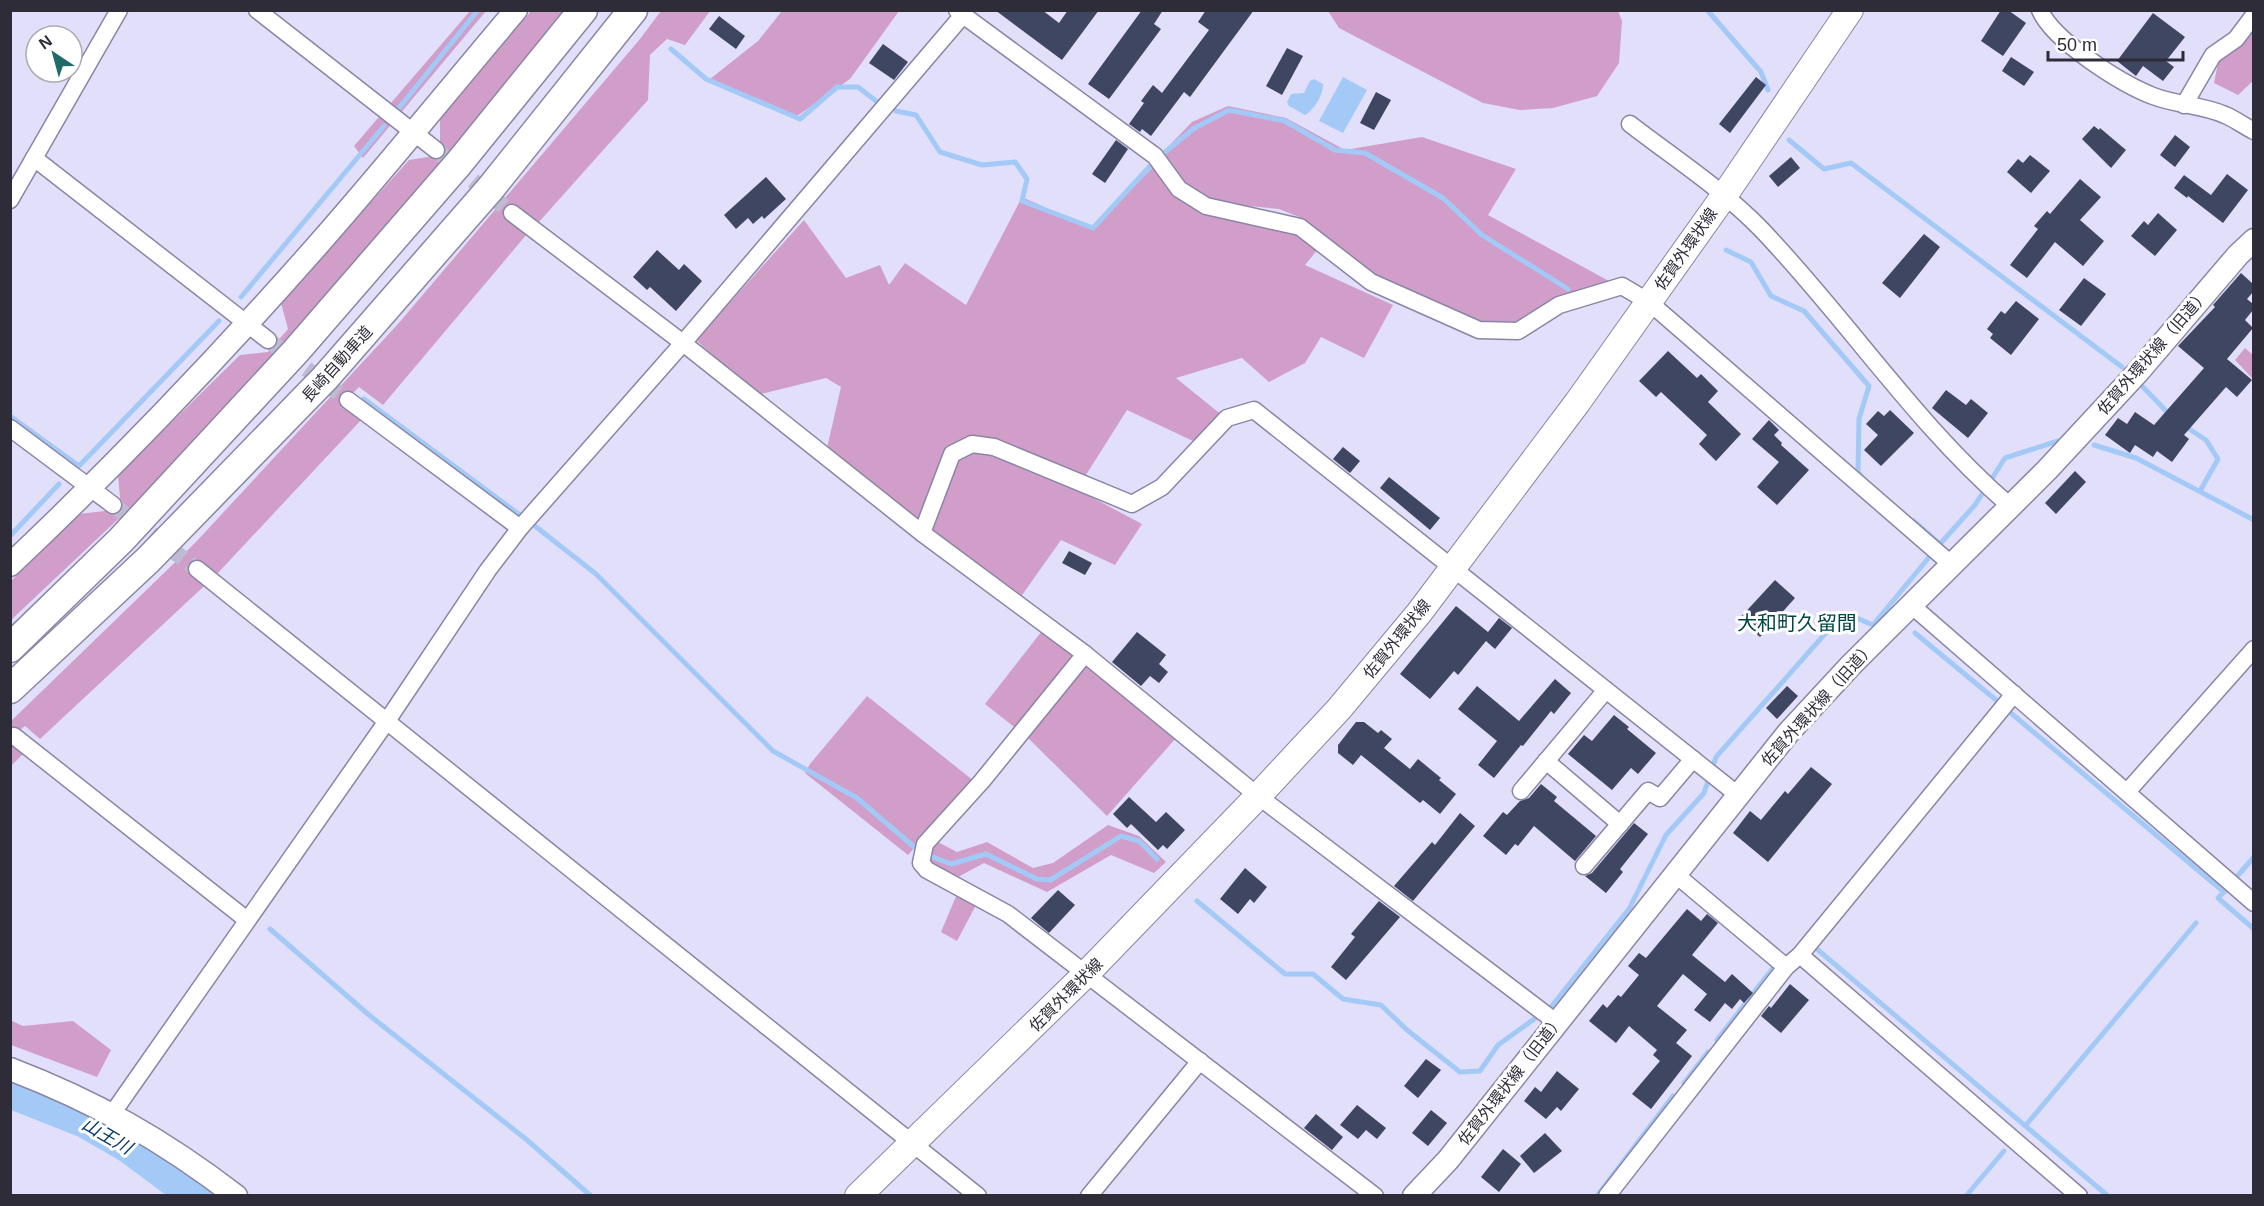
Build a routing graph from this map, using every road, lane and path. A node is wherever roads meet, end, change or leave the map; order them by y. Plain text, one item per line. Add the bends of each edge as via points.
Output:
1 (119, 10) edge
2 (256, 10) edge
3 (516, 10) edge
4 (583, 10) edge
5 (633, 10) edge
6 (1850, 10) edge
7 (2040, 10) edge
8 (960, 13) edge
9 (2253, 15) edge
10 (2184, 105) junction
11 (1630, 124) dead end
12 (2253, 131) edge
13 (414, 133) junction
14 (435, 150) tunnel mouth
15 (34, 158) junction
16 (1724, 196) junction
17 (10, 200) edge
18 (512, 213) tunnel mouth
19 (2253, 240) edge
20 (1649, 302) junction
21 (246, 324) junction
22 (268, 340) tunnel mouth
23 (683, 344) junction
24 (348, 400) tunnel mouth
25 (10, 428) edge
26 (92, 488) junction
27 (1995, 493) junction
28 (113, 505) tunnel mouth
29 (520, 528) junction
30 (922, 533) junction
31 (1941, 555) junction
32 (10, 565) edge
33 (1452, 568) junction
34 (197, 569) tunnel mouth
35 (1911, 604) junction
36 (10, 648) edge
37 (2253, 649) edge
38 (1085, 654) junction
39 (10, 689) edge
40 (1606, 690) junction
41 (2014, 694) junction
42 (387, 722) junction
43 (14, 736) dead end
44 (1546, 761) junction
45 (1697, 762) junction
46 (1730, 788) junction
47 (1521, 791) dead end
48 (2127, 792) junction
49 (1258, 796) junction
50 (1620, 824) junction
51 (1584, 866) dead end
52 (1675, 874) junction
53 (2253, 903) edge
54 (247, 920) junction
55 (1800, 955) junction
56 (1786, 968) junction
57 (1086, 974) junction
58 (1556, 1022) junction
59 (1200, 1061) junction
60 (10, 1069) edge
61 (112, 1114) junction
62 (912, 1143) junction
63 (236, 1196) edge
64 (858, 1196) edge
65 (978, 1196) edge
66 (1089, 1196) edge
67 (1375, 1196) edge
68 (1414, 1196) edge
69 (1607, 1196) edge
70 (2079, 1196) edge

1 - 15 street
2 - 13 street
3 - 13 street
4 - 36 highway via 459,163 296,351 121,540
5 - 39 highway, 長崎自動車道 via 490,189 325,378 148,560
6 - 16 main road, 佐賀外環状線
7 - 10 street via 2043,18 2079,53 2097,65 2152,96
8 - 20 street via 1155,156 1179,189 1206,206 1300,227 1371,282 1479,330 1518,331 1559,306 1622,286
8 - 23 street
9 - 10 street via 2236,39 2213,56
10 - 12 street via 2224,114
11 - 16 street
13 - 14 street
13 - 21 street
15 - 17 street
15 - 21 street
16 - 20 main road, 佐賀外環状線
16 - 27 street via 1760,229 1902,396
18 - 23 street
19 - 27 street, 佐賀外環状線（旧道） via 2085,429
20 - 31 street
20 - 33 main road, 佐賀外環状線
21 - 22 street
21 - 26 street
23 - 29 street
23 - 30 street
24 - 29 street
25 - 26 street
26 - 28 street
26 - 32 street
27 - 31 street, 佐賀外環状線（旧道）
29 - 42 street
30 - 33 street via 952,454 972,444 994,447 1132,504 1162,488 1227,418 1254,410
30 - 38 street
31 - 35 street, 佐賀外環状線（旧道）
33 - 40 street
33 - 49 main road, 佐賀外環状線 via 1339,709
34 - 42 street
35 - 41 street
35 - 46 street, 佐賀外環状線（旧道）
37 - 48 street
38 - 49 street
38 - 57 street via 982,781 925,844 921,863 927,870 1008,914
40 - 44 street
40 - 45 street
41 - 48 street
41 - 55 street
42 - 54 street
42 - 62 street
43 - 54 street
44 - 47 street
44 - 50 street
45 - 46 street
45 - 50 street via 1660,798 1648,791
46 - 52 street, 佐賀外環状線（旧道）
48 - 53 street
49 - 57 main road, 佐賀外環状線
49 - 58 street
50 - 51 street
52 - 56 street
52 - 58 street, 佐賀外環状線（旧道）
54 - 61 street
55 - 56 street
55 - 70 street
56 - 69 street
57 - 59 street
57 - 62 main road, 佐賀外環状線
58 - 68 street, 佐賀外環状線（旧道） via 1448,1160
59 - 66 street
59 - 67 street
60 - 61 street via 61,1088
61 - 63 street via 187,1158
62 - 64 main road, 佐賀外環状線
62 - 65 street

